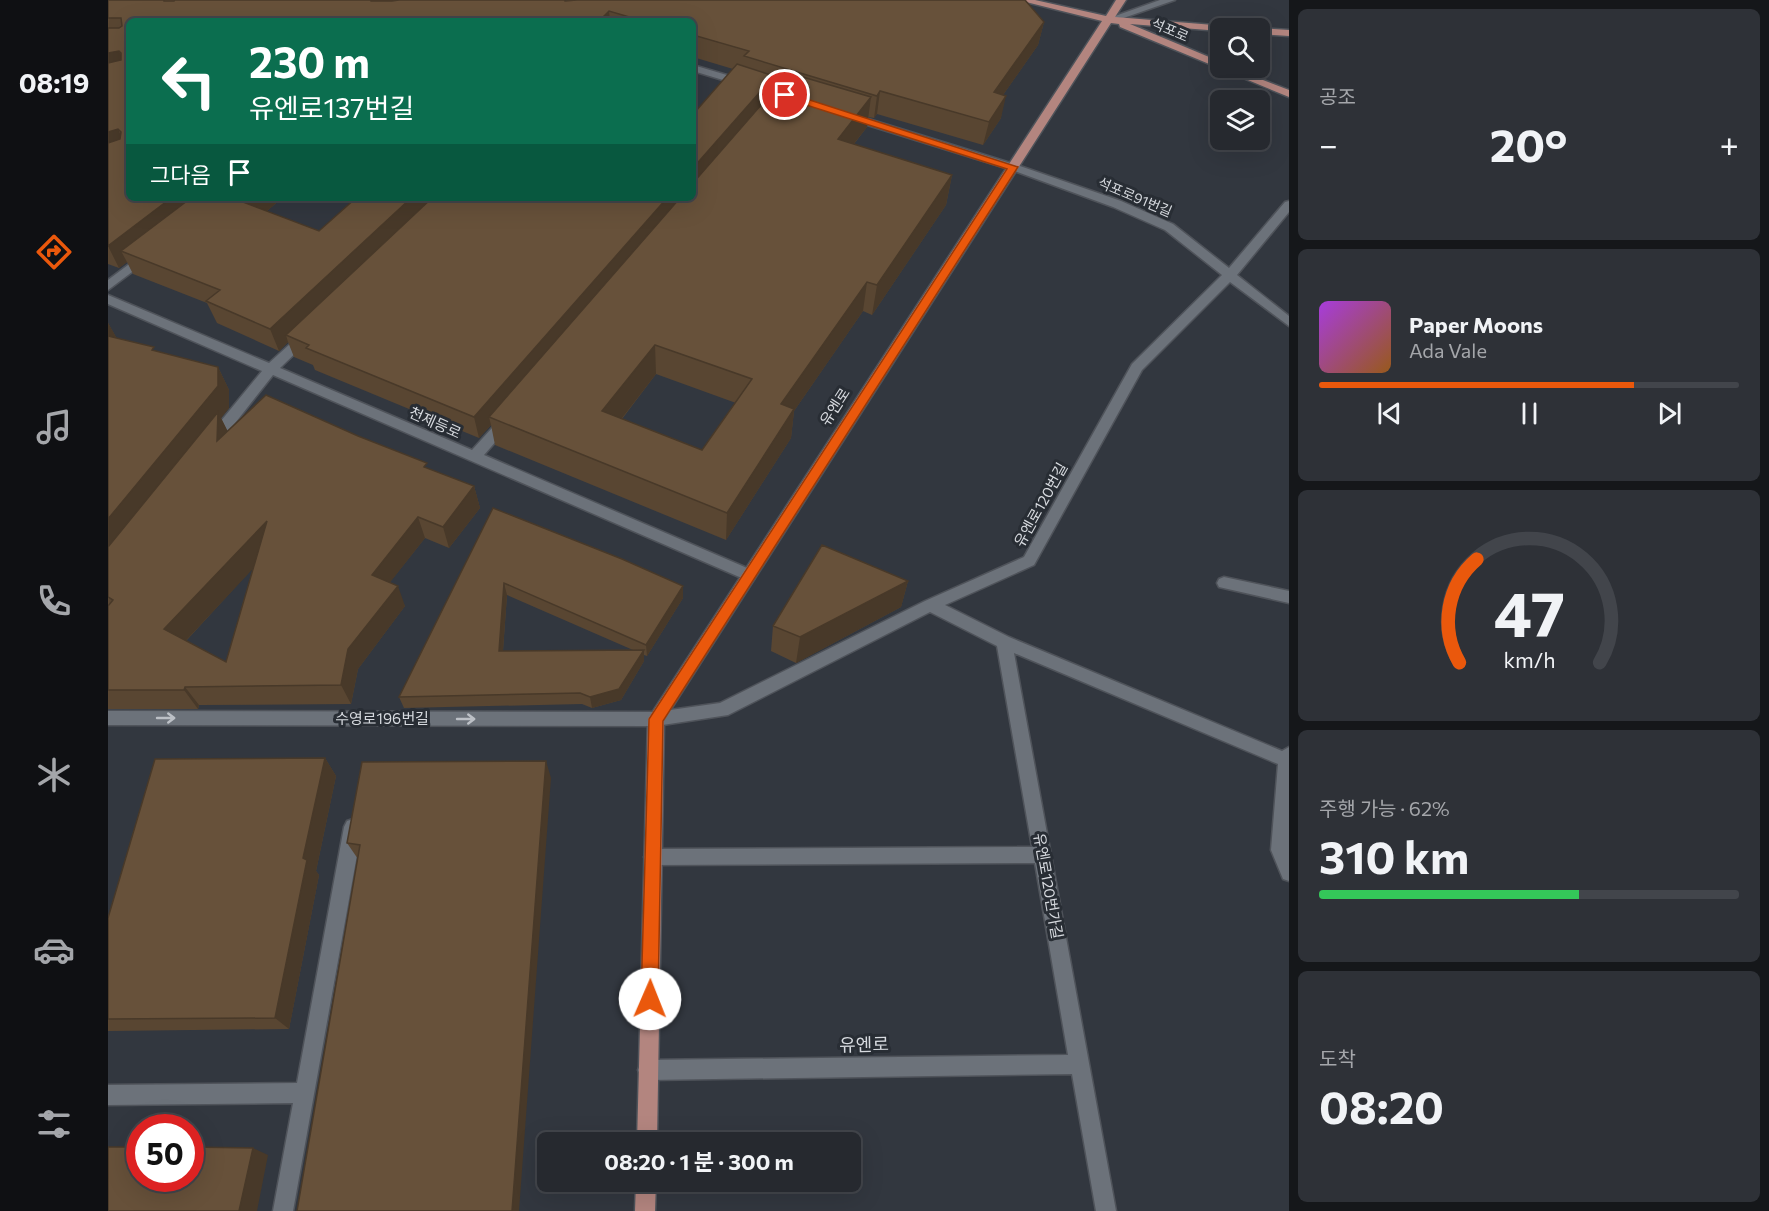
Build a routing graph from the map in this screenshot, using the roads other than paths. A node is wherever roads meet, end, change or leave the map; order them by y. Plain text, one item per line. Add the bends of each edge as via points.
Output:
1 (1023, 0) edge
2 (1121, 0) edge
3 (1170, 0) edge
4 (1109, 20) junction
5 (1210, 27) edge
6 (1270, 32) edge
7 (1289, 33) edge
8 (1210, 62) edge
9 (696, 69) edge
10 (1250, 78) edge
11 (750, 85) edge
12 (1289, 94) edge
13 (842, 113) edge
14 (1013, 167) junction
15 (1289, 205) edge
16 (155, 249) edge
17 (1230, 275) junction
18 (108, 286) edge
19 (108, 299) edge
20 (1289, 322) edge
21 (314, 328) edge
22 (271, 369) junction
23 (512, 413) edge
24 (204, 453) edge
25 (473, 458) junction
26 (749, 575) junction
27 (1224, 583) dead end
28 (1289, 597) edge
29 (930, 605) junction
30 (1004, 642) junction
31 (108, 718) edge
32 (656, 719) junction
33 (1287, 757) edge
34 (357, 807) edge
35 (1042, 855) junction
36 (653, 857) junction
37 (1289, 873) edge
38 (1080, 1064) junction
39 (648, 1070) junction
40 (304, 1093) junction
41 (108, 1095) edge
42 (647, 1132) edge
43 (646, 1192) edge
44 (283, 1211) edge
45 (645, 1211) edge
46 (1106, 1211) edge

1 - 4 main road
2 - 4 main road, 유엔로
3 - 4 street
4 - 5 main road
4 - 8 main road, 석포로
4 - 14 main road, 유엔로
6 - 7 main road
9 - 11 street
10 - 12 main road, 석포로
13 - 14 street, 석포로91번길
14 - 17 street, 석포로91번길 via 1169,227
14 - 26 main road, 유엔로
15 - 17 street, 유엔로120번길
16 - 18 street
17 - 20 street, 석포로91번길
17 - 29 street, 유엔로120번길 via 1137,367 1029,561
19 - 22 street, 천제등로
21 - 22 street
22 - 24 street
22 - 25 street, 천제등로
23 - 25 street
25 - 26 street, 천제등로
26 - 32 main road, 유엔로
27 - 28 street
29 - 30 street
29 - 32 street, 유엔로120번길 via 722,710
30 - 33 street
30 - 35 street, 유엔로120번가길
31 -> 32 street, 수영로196번길
32 - 36 main road
33 - 37 street via 1280,850
34 - 40 street
35 - 36 street
35 - 38 street, 유엔로120번가길
36 - 39 main road
38 - 39 street, 유엔로
38 - 46 street, 유엔로120번가길
39 - 42 main road
40 - 41 street
40 - 44 street
43 - 45 main road

